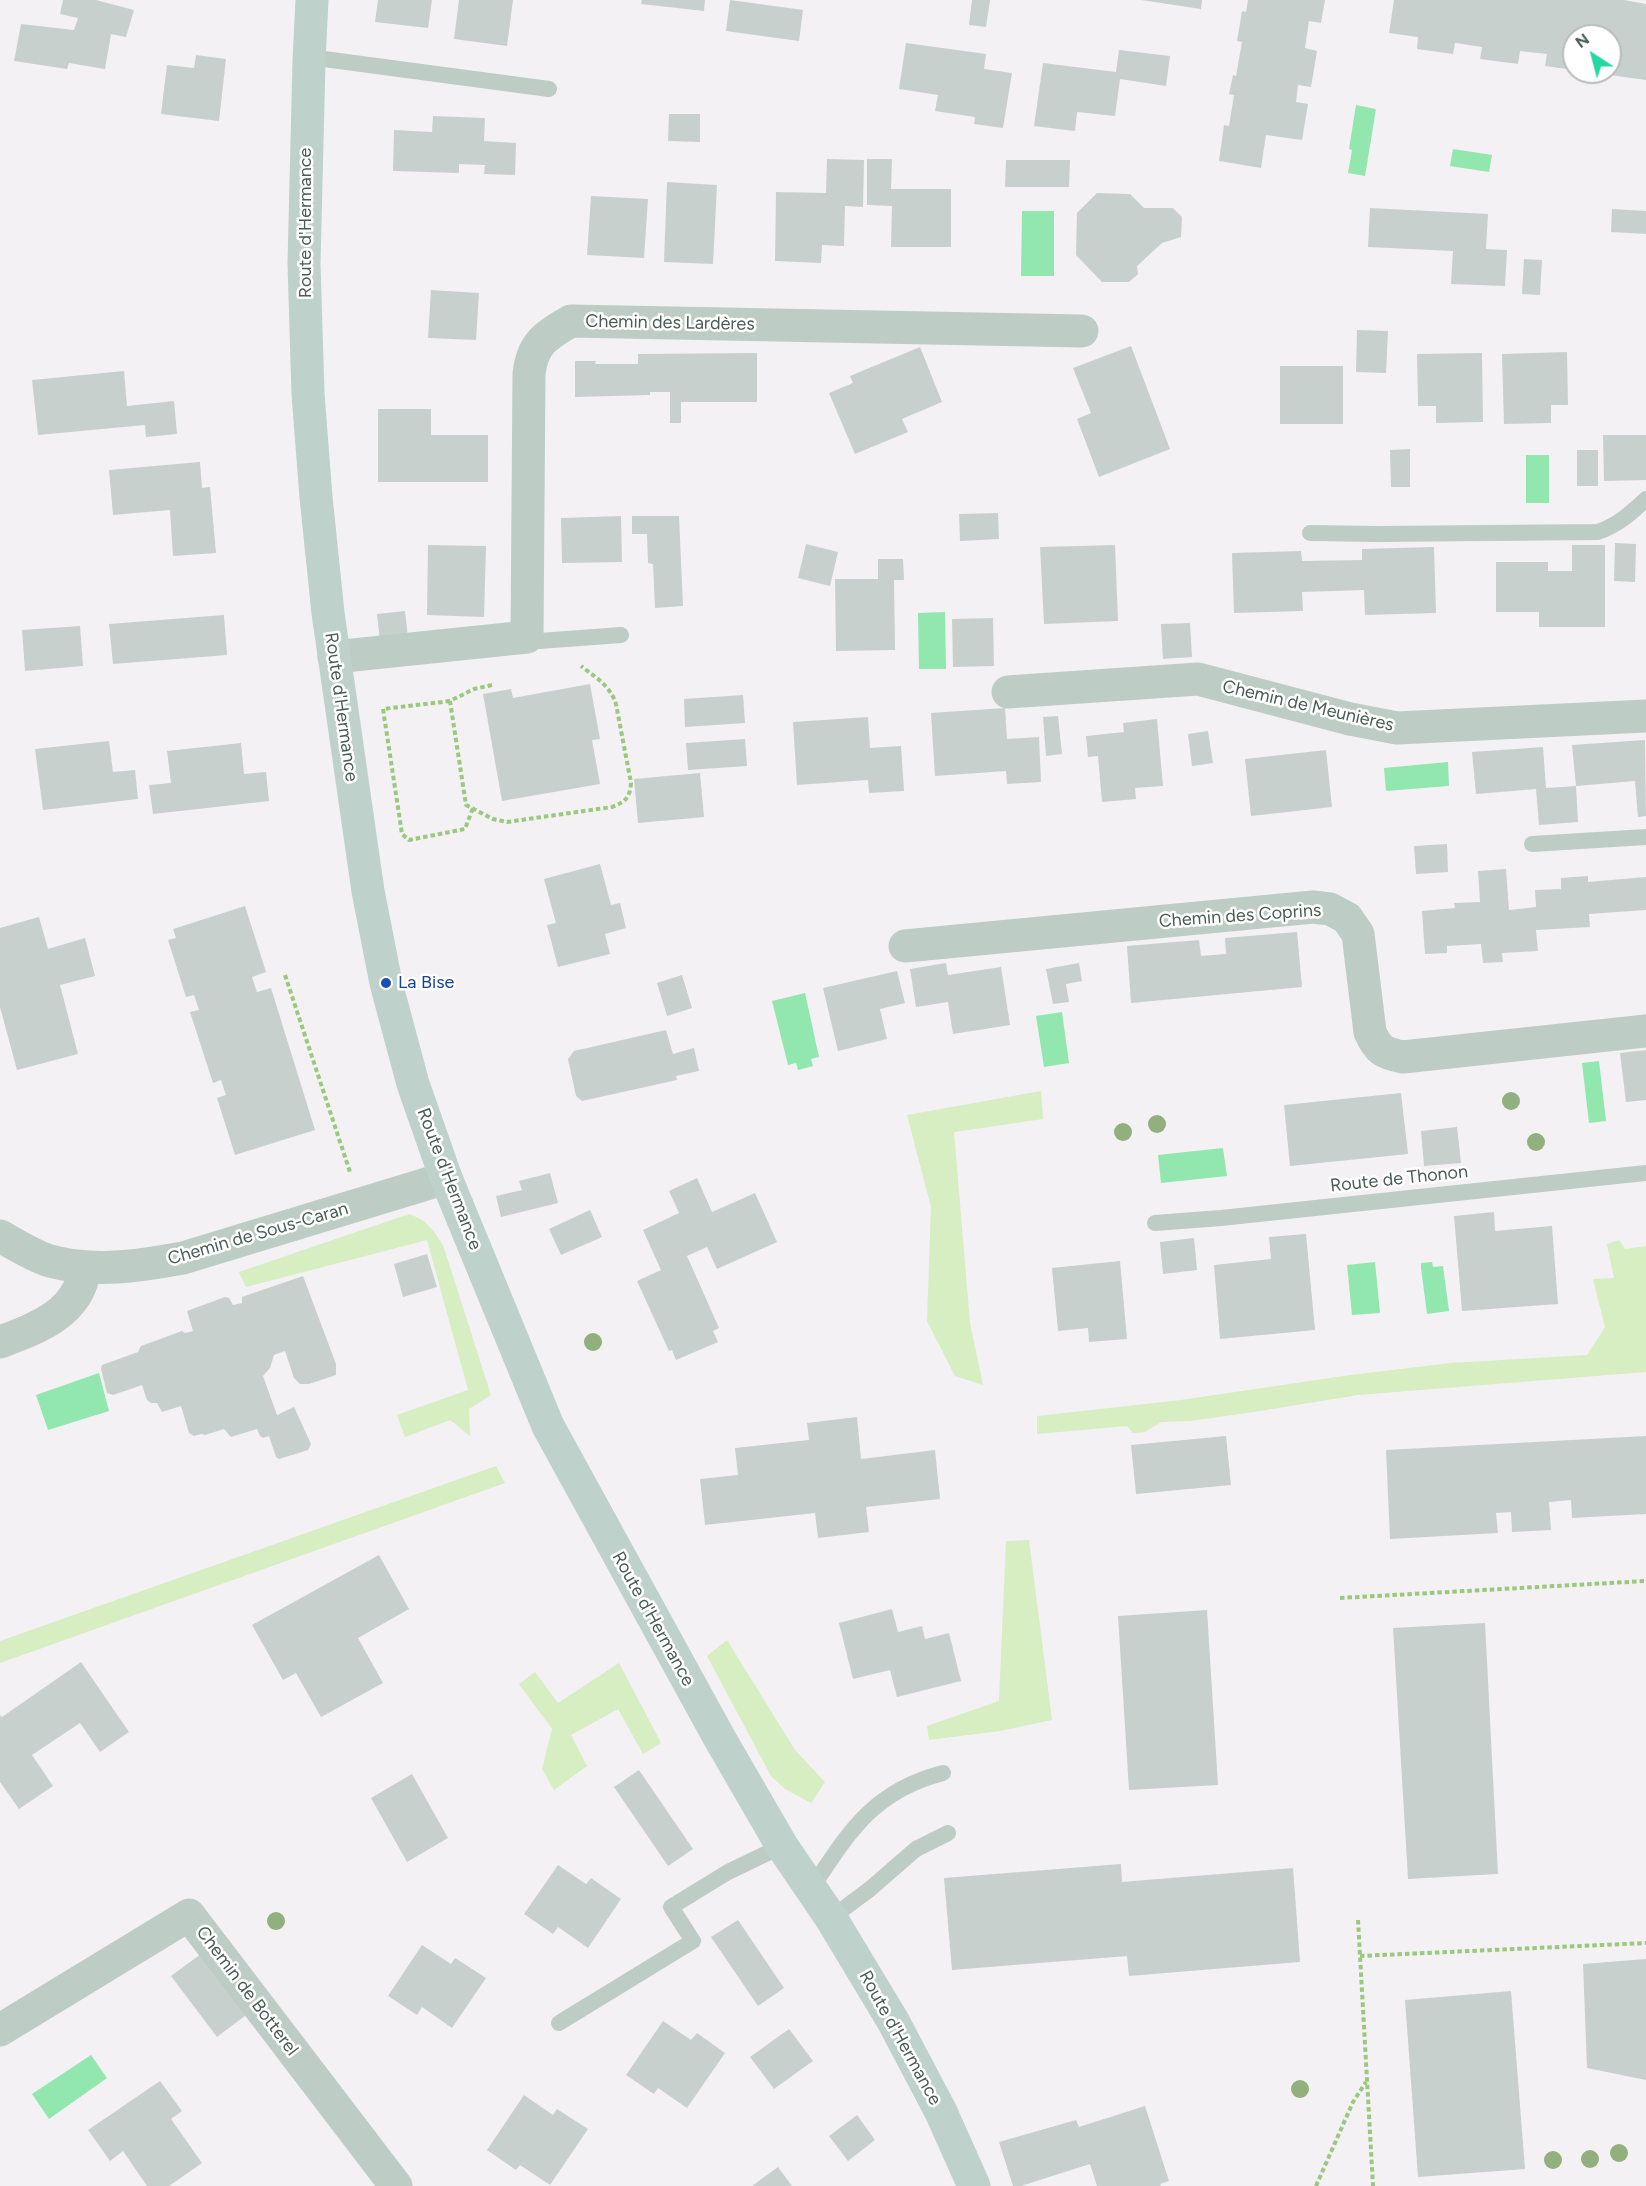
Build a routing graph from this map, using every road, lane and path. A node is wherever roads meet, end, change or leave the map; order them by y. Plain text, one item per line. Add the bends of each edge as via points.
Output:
1 (312, 0) edge
2 (309, 57) junction
3 (549, 89) dead end
4 (1082, 331) dead end
5 (1646, 499) edge
6 (1310, 533) dead end
7 (621, 635) dead end
8 (527, 637) junction
9 (334, 657) junction
10 (576, 663) dead end
11 (492, 685) dead end
12 (1008, 692) dead end
13 (450, 700) junction
14 (1646, 716) edge
15 (473, 808) junction
16 (1646, 837) edge
17 (1532, 844) dead end
18 (905, 946) dead end
19 (285, 975) dead end
20 (1646, 1031) edge
21 (349, 1169) dead end
22 (1646, 1173) edge
23 (446, 1178) junction
24 (1155, 1222) dead end
25 (0, 1236) edge
26 (85, 1268) junction
27 (0, 1342) edge
28 (1646, 1581) edge
29 (1340, 1598) dead end
30 (943, 1773) dead end
31 (948, 1833) dead end
32 (782, 1846) junction
33 (811, 1889) junction
34 (831, 1918) junction
35 (1358, 1920) dead end
36 (1646, 1943) edge
37 (1360, 1956) junction
38 (559, 2023) dead end
39 (0, 2030) edge
40 (1366, 2081) junction
41 (396, 2186) edge
42 (974, 2186) edge
43 (1316, 2186) edge
44 (1372, 2186) edge

1 - 2 main road, Route d'Hermance
2 - 3 lane
2 - 9 main road, Route d'Hermance via 304,263 308,394
4 - 8 street, Chemin des Lardères via 571,321 542,342 531,358
5 - 6 lane via 1624,519 1598,532
7 - 8 lane via 539,640
8 - 9 street
9 - 23 main road, Route d'Hermance via 368,891 386,983 412,1084
10 - 15 path via 613,694 631,783 627,800 612,807 507,822
11 - 13 path
12 - 14 street, Chemin de Meunières via 1198,680 1397,728
13 - 15 path via 466,805
13 - 15 path via 383,709 402,834 409,840 465,829
16 - 17 lane
18 - 20 street, Chemin des Coprins via 1313,907 1330,909 1347,918 1358,934 1370,1032 1385,1053 1403,1057
19 - 21 path
22 - 24 lane, Route de Thonon
23 - 26 street, Chemin de Sous-Caran via 183,1258
23 - 32 main road, Route d'Hermance via 548,1426 682,1674
25 - 26 street, Chemin de Sous-Caran via 48,1260
26 - 27 street via 79,1290 64,1310 30,1331
28 - 29 path
30 - 33 lane via 909,1785 861,1818
31 - 34 lane via 916,1849
32 - 33 main road, Route d'Hermance
32 - 38 lane via 728,1872 671,1907 693,1941
33 - 34 main road, Route d'Hermance
34 - 42 main road, Route d'Hermance via 902,2037
35 - 37 path
36 - 37 path
37 - 40 path
39 - 41 street, Chemin de Botterel via 189,1915
40 - 43 path
40 - 44 path

